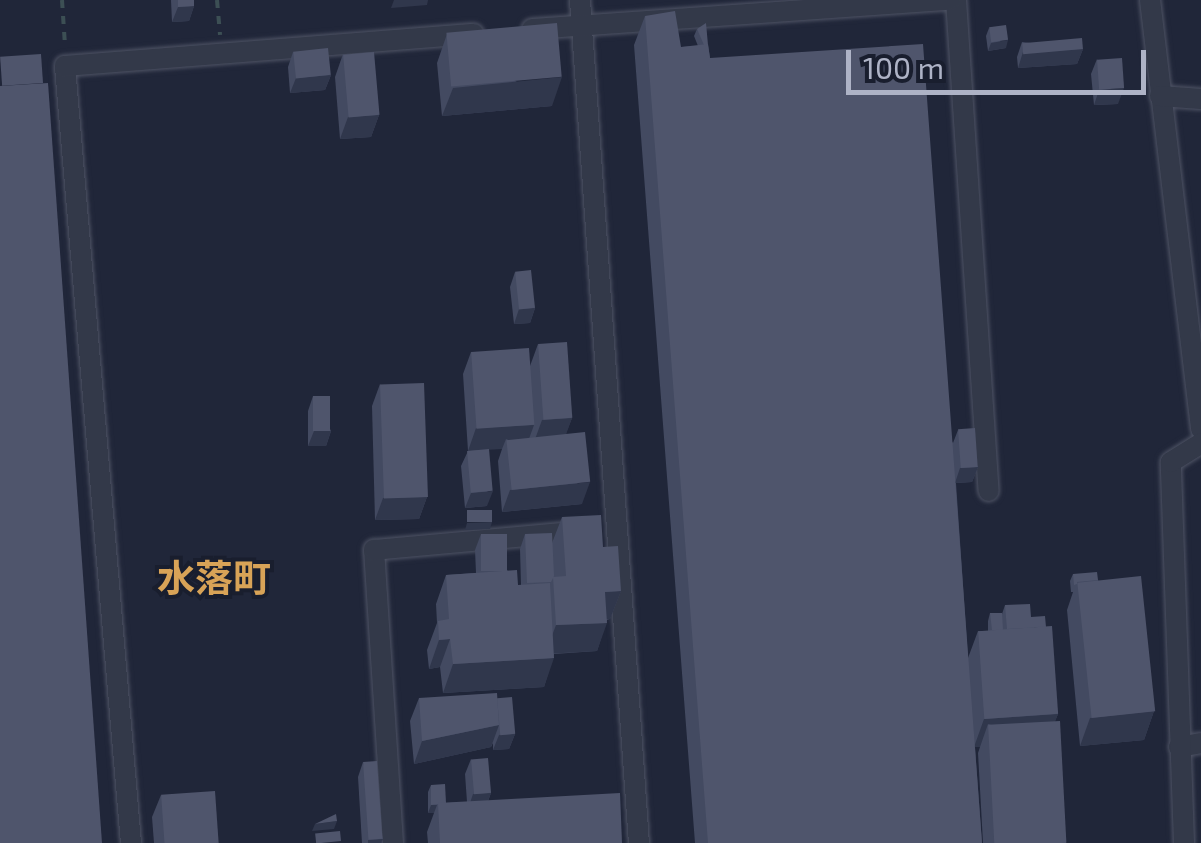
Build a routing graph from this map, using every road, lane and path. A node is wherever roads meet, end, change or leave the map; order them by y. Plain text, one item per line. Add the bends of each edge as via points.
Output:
1 (62, 0) edge
2 (216, 0) edge
3 (580, 0) edge
4 (953, 0) edge
5 (1150, 0) edge
6 (754, 6) edge
7 (582, 25) junction
8 (222, 54) junction
9 (64, 66) junction
10 (1160, 96) junction
11 (1201, 98) edge
12 (1184, 324) junction
13 (1201, 342) edge
14 (1201, 429) edge
15 (1201, 443) edge
16 (989, 491) dead end
17 (617, 528) junction
18 (1201, 743) edge
19 (1179, 747) junction
20 (132, 843) edge
21 (393, 843) edge
22 (639, 843) edge
23 (1184, 843) edge

1 - 9 path
2 - 8 path
3 - 7 street
4 - 6 street
4 - 16 street
5 - 10 street
6 - 7 street
7 - 8 street
7 - 17 street
8 - 9 street
9 - 20 street
10 - 11 street
10 - 12 street
12 - 13 street
12 - 14 street
15 - 19 street via 1171,462
17 - 21 street via 374,550
17 - 22 street
18 - 19 street
19 - 23 street

